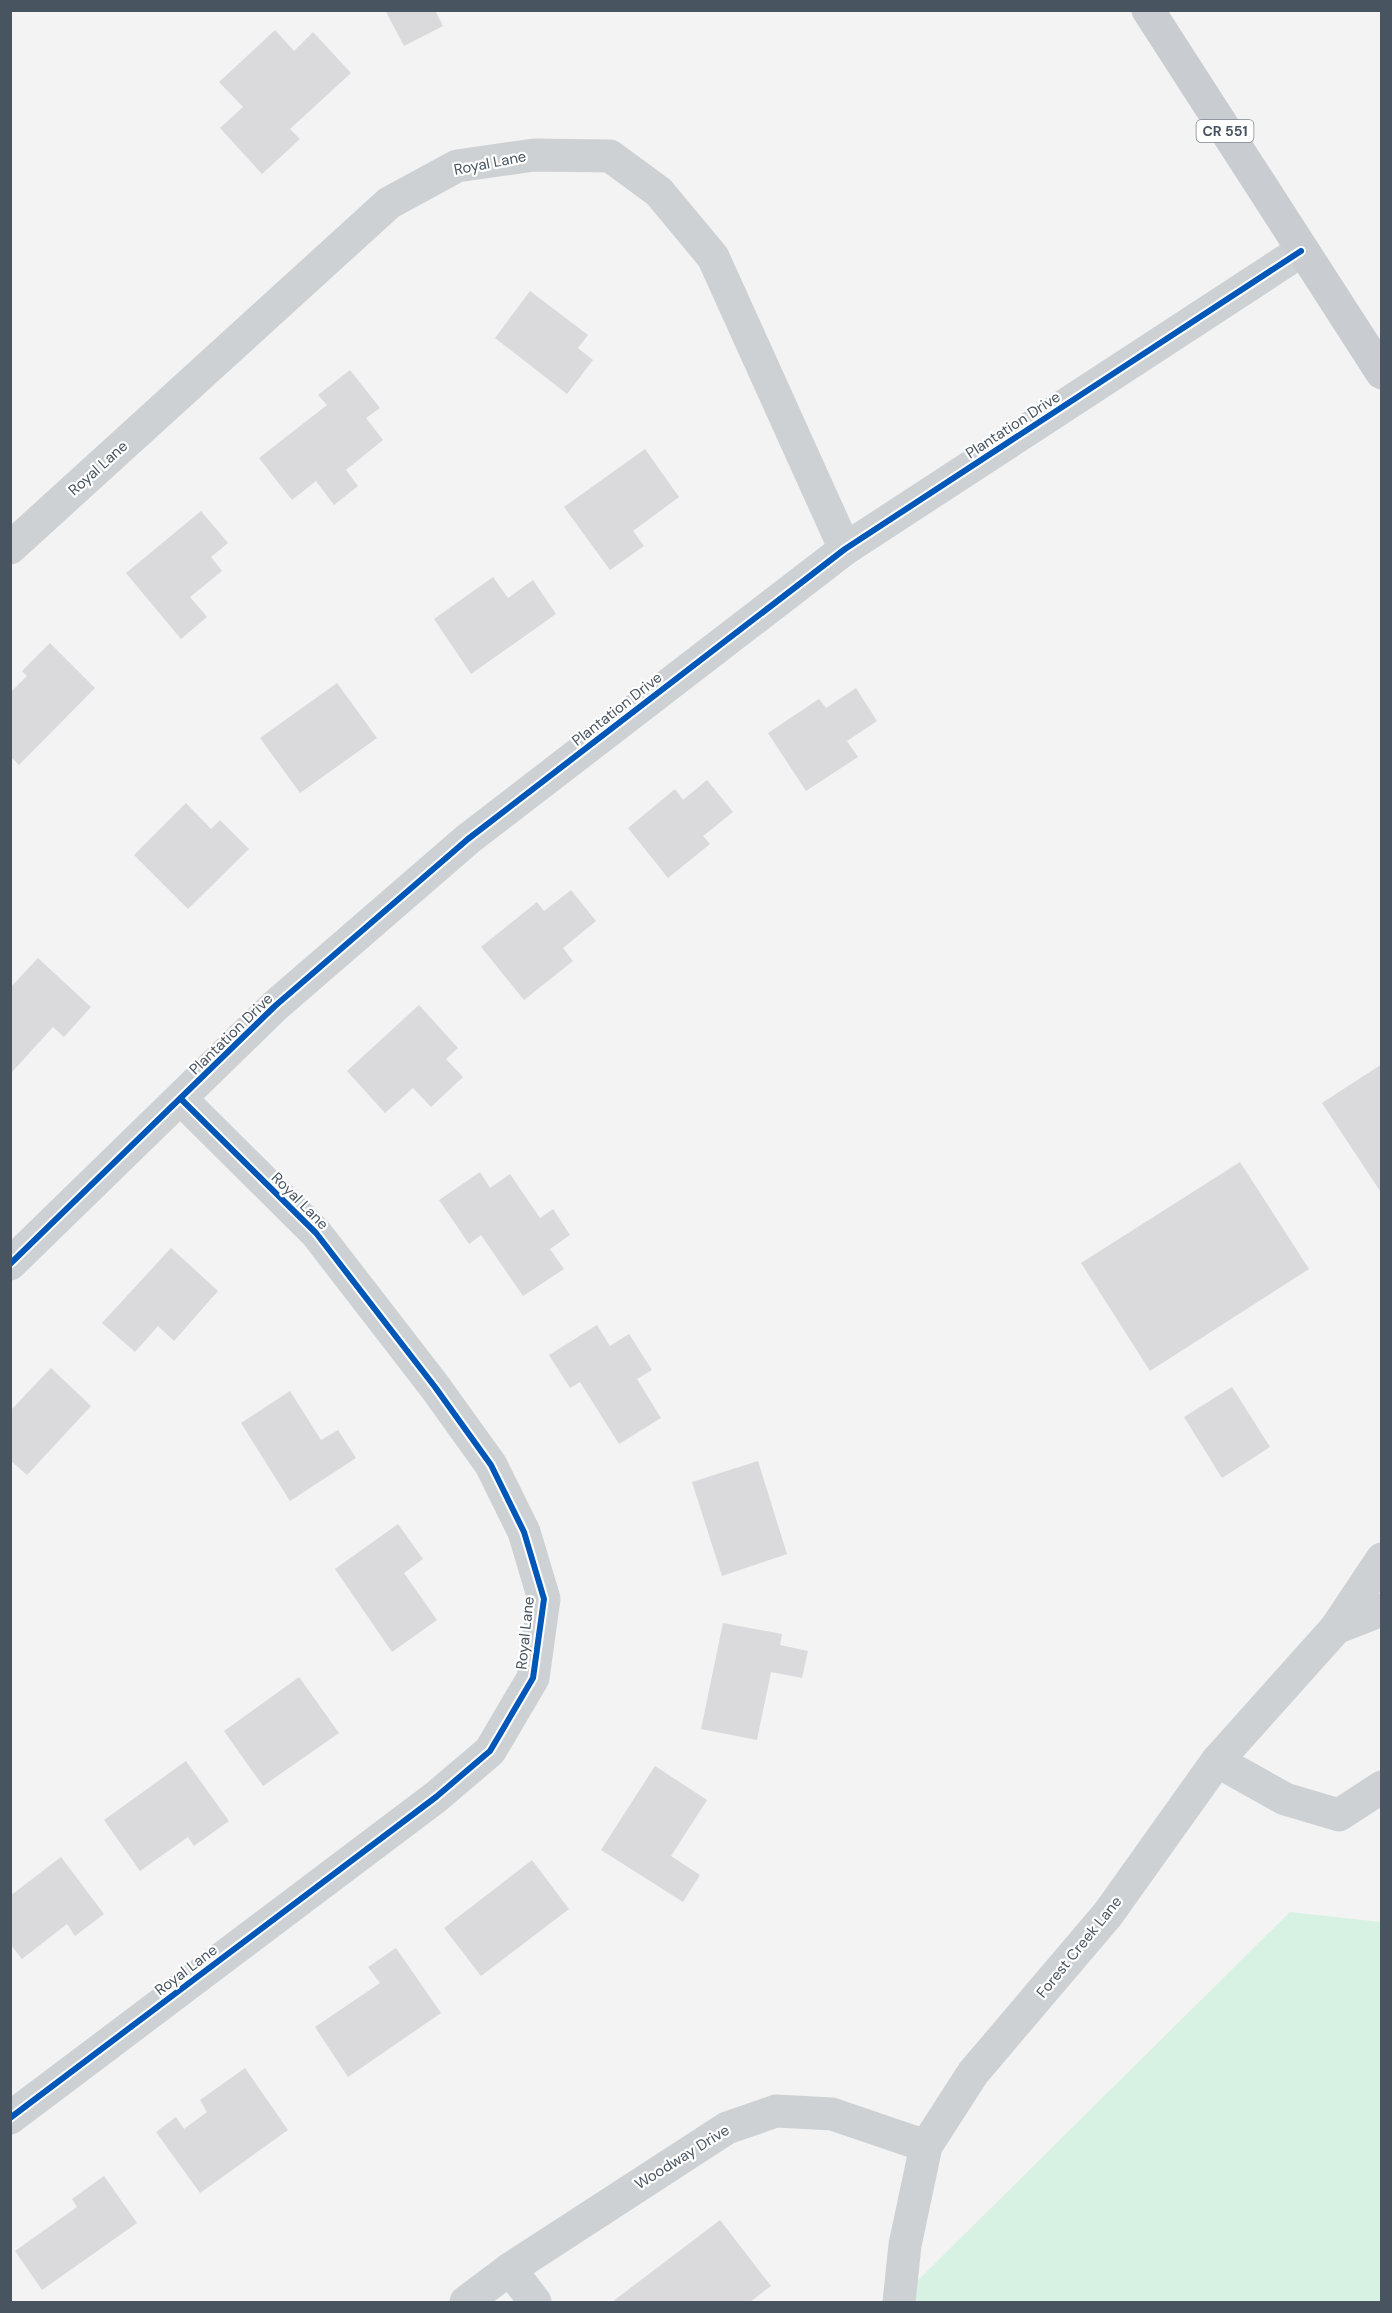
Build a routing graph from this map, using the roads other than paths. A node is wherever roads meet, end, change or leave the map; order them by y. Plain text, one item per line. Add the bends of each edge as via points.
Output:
1 (1148, 10) edge
2 (1301, 251) junction
3 (1382, 373) edge
4 (10, 548) edge
5 (845, 549) junction
6 (181, 1099) junction
7 (10, 1264) edge
8 (1382, 1559) edge
9 (1382, 1610) edge
10 (1336, 1628) junction
11 (1217, 1761) junction
12 (1382, 1787) edge
13 (10, 2118) edge
14 (926, 2146) junction
15 (510, 2268) junction
16 (466, 2302) edge
17 (536, 2302) edge
18 (899, 2302) edge

1 - 2 main road, CR 551
2 - 3 main road, CR 551
2 - 5 street, Plantation Drive
4 - 5 street, Royal Lane via 389,203 457,166 544,155 610,156 659,192 714,257
5 - 6 street, Plantation Drive via 468,839 275,1006
6 - 7 street, Plantation Drive
6 - 13 street, Royal Lane via 316,1233 490,1465 524,1532 544,1599 533,1678 490,1751 436,1797
8 - 10 street, Forest Creek Lane
9 - 10 street, Forest Creek Lane
10 - 11 street, Forest Creek Lane
11 - 12 street via 1285,1799 1339,1815
11 - 14 street, Forest Creek Lane via 1108,1914 973,2073
14 - 15 street, Woodway Drive via 832,2114 776,2111 727,2128
14 - 18 street, Forest Creek Lane via 905,2245
15 - 16 street, Woodway Drive
15 - 17 street

